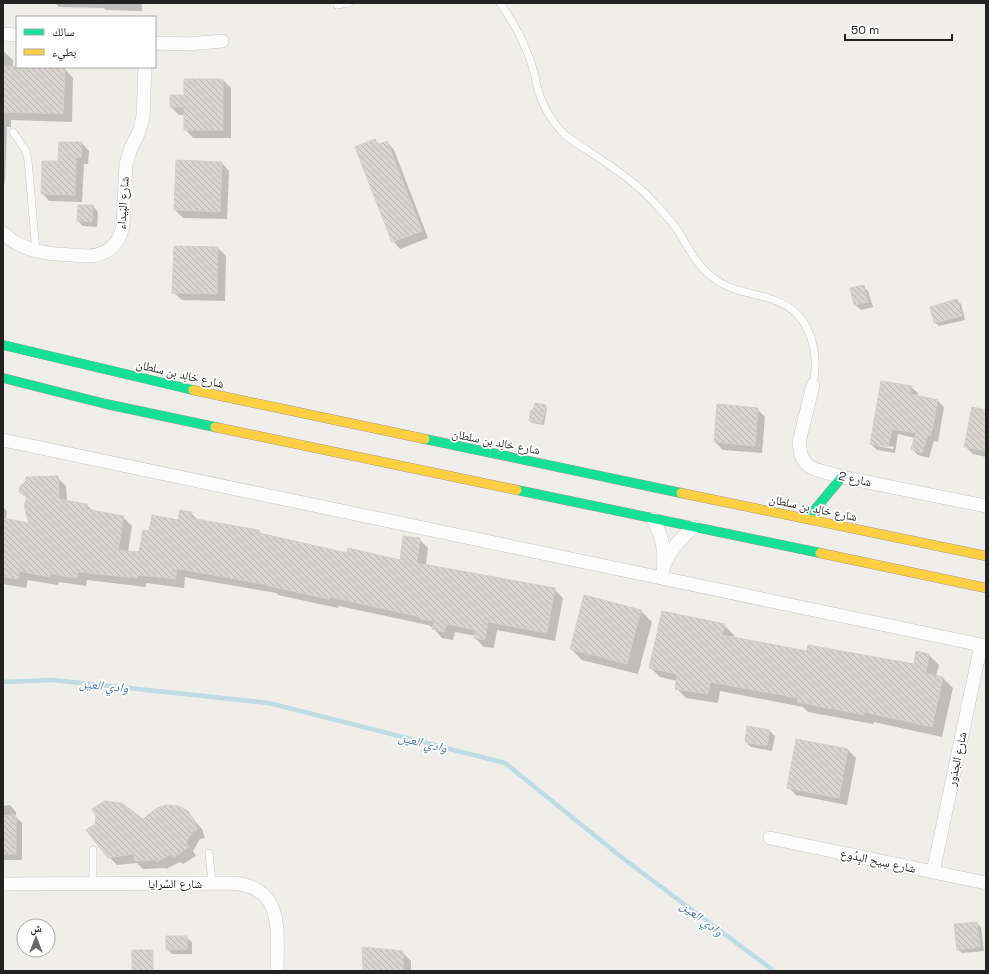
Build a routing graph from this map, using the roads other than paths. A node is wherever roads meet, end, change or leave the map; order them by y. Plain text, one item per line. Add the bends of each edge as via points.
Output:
1 (349, 3) edge
2 (500, 3) edge
3 (337, 5) dead end
4 (3, 34) edge
5 (16, 35) edge
6 (222, 41) dead end
7 (156, 43) edge
8 (145, 68) edge
9 (13, 132) dead end
10 (3, 233) edge
11 (36, 252) junction
12 (3, 345) edge
13 (3, 378) edge
14 (813, 385) joint
15 (3, 440) edge
16 (842, 477) junction
17 (986, 506) edge
18 (652, 519) junction
19 (807, 519) junction
20 (694, 527) junction
21 (986, 556) edge
22 (664, 565) junction
23 (662, 578) junction
24 (986, 588) edge
25 (984, 646) edge
26 (770, 838) dead end
27 (93, 850) dead end
28 (210, 853) dead end
29 (933, 872) junction
30 (212, 883) junction
31 (986, 883) edge
32 (3, 884) edge
33 (93, 884) junction
34 (277, 971) edge

1 - 3 lane
2 - 14 lane via 523,41 541,100 558,129 648,195 669,219 696,262 716,280 734,289 778,302 797,314 808,331 815,351
4 - 5 street
6 - 7 street
8 - 11 street, شارع البَيداء via 143,117 126,164 123,226 117,242 108,251 96,256
9 - 11 lane via 26,151 28,160
10 - 11 street, شارع البَيداء via 20,246
12 - 19 main road, شارع خالِد بن سلطان via 284,410
13 - 18 main road via 106,404
14 - 16 street, شارع 2 via 799,442 801,455 814,469
15 - 23 street
16 - 17 street, شارع 2
16 - 19 main road
18 - 20 main road
18 - 22 street via 661,536 665,555
19 - 21 main road, شارع خالِد بن سلطان
20 - 22 street via 676,544
20 - 24 main road
22 - 23 street
23 - 25 street
25 - 29 street, شارع الجذور
26 - 29 street, شارع سِيح البِدُوع
27 - 33 lane
28 - 30 lane
29 - 31 street, شارع سِيح البِدُوع
30 - 33 street, شارع السَّرايا
30 - 34 street, شارع السَّرايا via 248,885 264,894 270,902 276,919
32 - 33 street, شارع السَّرايا

